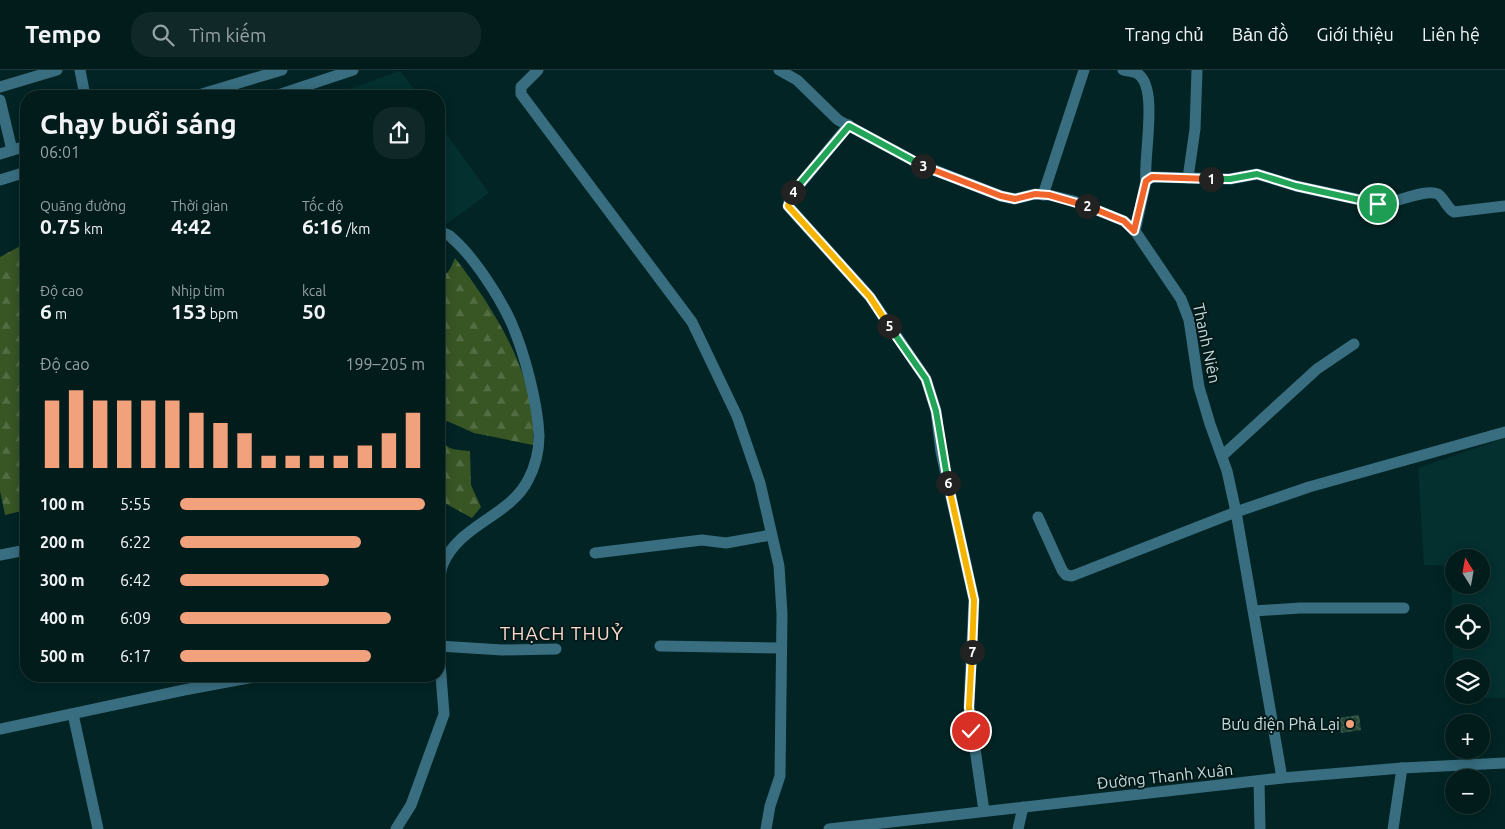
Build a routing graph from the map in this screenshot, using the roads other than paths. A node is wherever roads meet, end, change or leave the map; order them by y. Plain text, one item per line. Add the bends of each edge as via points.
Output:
1 (57, 70) edge
2 (80, 70) edge
3 (282, 70) edge
4 (354, 70) edge
5 (538, 70) edge
6 (779, 70) edge
7 (1084, 70) edge
8 (1123, 70) edge
9 (1197, 70) edge
10 (43, 72) edge
11 (0, 87) edge
12 (84, 90) edge
13 (214, 90) edge
14 (293, 90) edge
15 (0, 100) edge
16 (849, 126) junction
17 (20, 148) edge
18 (12, 150) junction
19 (0, 154) edge
20 (20, 174) edge
21 (1188, 178) junction
22 (0, 180) edge
23 (1146, 181) junction
24 (1044, 194) junction
25 (1505, 206) edge
26 (1134, 231) junction
27 (445, 233) edge
28 (1354, 344) dead end
29 (1505, 432) edge
30 (1222, 456) junction
31 (1236, 512) junction
32 (1038, 518) dead end
33 (771, 536) junction
34 (20, 551) edge
35 (595, 553) dead end
36 (0, 554) edge
37 (445, 561) edge
38 (1404, 608) dead end
39 (1254, 611) junction
40 (445, 646) edge
41 (660, 646) dead end
42 (781, 648) junction
43 (556, 649) dead end
44 (230, 682) edge
45 (442, 682) edge
46 (73, 714) junction
47 (0, 729) edge
48 (1505, 764) edge
49 (1402, 768) junction
50 (1282, 778) junction
51 (1259, 781) junction
52 (1023, 807) junction
53 (984, 811) junction
54 (914, 824) edge
55 (837, 828) edge
56 (98, 829) edge
57 (396, 829) edge
58 (766, 829) edge
59 (1018, 829) edge
60 (1260, 829) edge
61 (1393, 829) edge

1 - 10 street
2 - 12 street
3 - 13 street
4 - 14 street
5 - 33 street via 520,87 521,94 692,322 737,416 760,483
6 - 16 street, Thanh Niên via 797,80 838,120
7 - 24 street
8 - 23 street via 1137,73 1147,94 1150,120 1144,170
9 - 21 street via 1195,130
10 - 11 street
15 - 18 street
16 - 24 street, Thanh Niên via 921,165 1001,196 1015,199
16 - 53 street via 790,195 788,206 870,297 926,379 936,411 974,600 969,707
17 - 18 street
18 - 19 street
20 - 22 street
21 - 23 street via 1152,177
21 - 25 street via 1230,179 1257,174 1378,204 1426,193 1438,194 1450,209 1461,212
23 - 26 street
24 - 26 street, Thanh Niên via 1091,207 1124,221
26 - 30 street, Thanh Niên via 1181,299 1189,320 1199,386
27 - 37 street via 452,236 476,266 510,321 522,352 539,436 535,463 528,481 514,499 479,523 452,549
28 - 30 street via 1317,369
29 - 31 street via 1309,487
30 - 31 street, Thanh Niên
31 - 32 street via 1072,576 1066,576 1062,570
31 - 39 street, Thanh Niên
33 - 35 street via 726,543 702,540
33 - 42 street via 779,566
34 - 36 street
38 - 39 street
39 - 50 street, Thanh Niên
40 - 43 street
41 - 42 street
42 - 58 street via 780,776
44 - 46 street
45 - 57 street via 444,714 411,805
46 - 47 street
46 - 56 street
48 - 49 street, Đường Thanh Xuân
49 - 50 street, Đường Thanh Xuân
49 - 61 street
50 - 51 street, Đường Thanh Xuân
51 - 52 street, Đường Thanh Xuân
51 - 60 street
52 - 53 street, Đường Thanh Xuân
52 - 59 street
53 - 54 street, Đường Thanh Xuân
54 - 55 street, Đường Thanh Xuân

